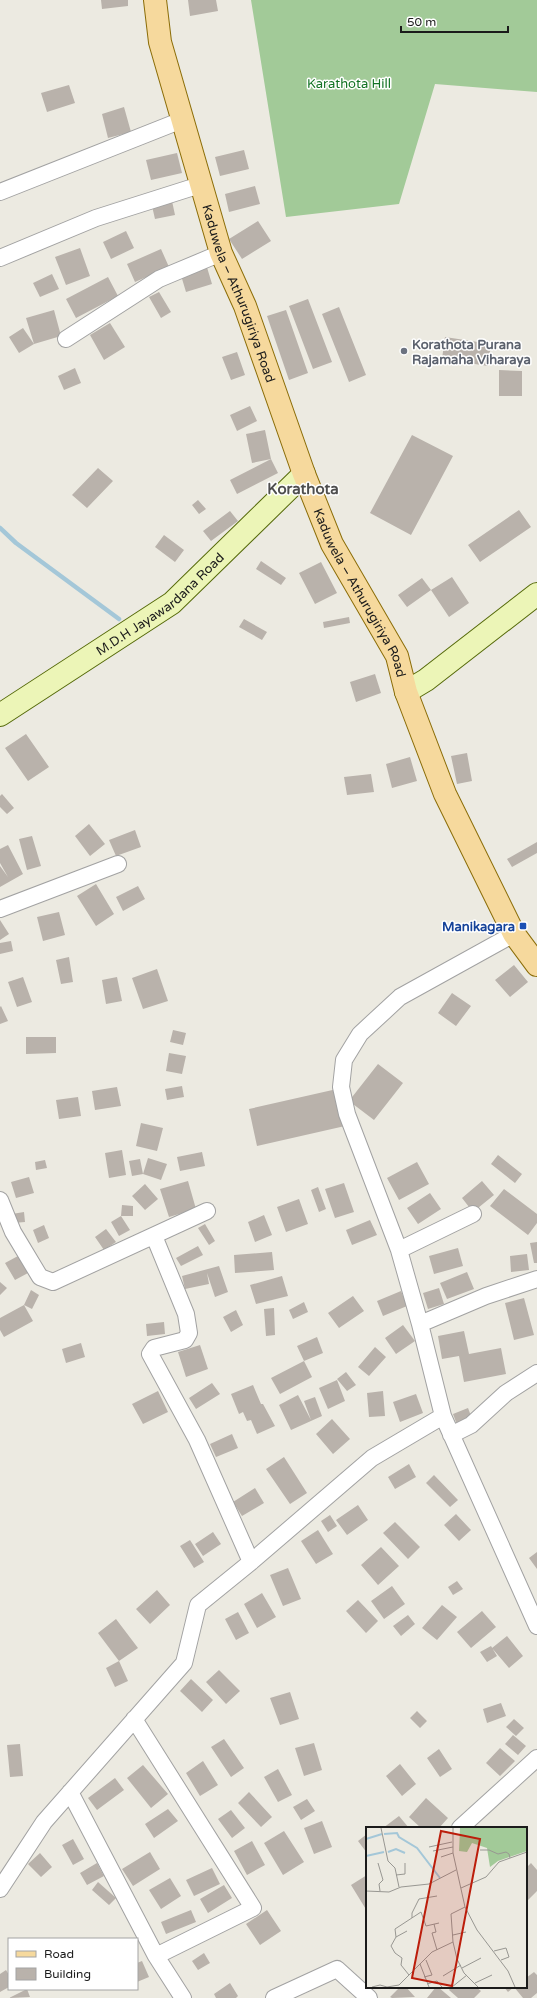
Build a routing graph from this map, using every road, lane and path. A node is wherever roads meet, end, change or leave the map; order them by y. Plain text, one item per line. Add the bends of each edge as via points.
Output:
1 (155, 0) edge
2 (182, 120) junction
3 (200, 185) junction
4 (0, 192) edge
5 (221, 253) junction
6 (0, 258) edge
7 (66, 339) dead end
8 (304, 474) junction
9 (537, 594) edge
10 (406, 692) junction
11 (0, 715) edge
12 (118, 864) dead end
13 (0, 909) edge
14 (514, 934) junction
15 (537, 965) edge
16 (0, 1200) edge
17 (207, 1211) dead end
18 (473, 1214) dead end
19 (154, 1236) junction
20 (399, 1250) junction
21 (537, 1279) edge
22 (420, 1324) junction
23 (537, 1373) edge
24 (443, 1416) junction
25 (451, 1435) junction
26 (252, 1562) junction
27 (537, 1626) edge
28 (134, 1719) junction
29 (537, 1758) edge
30 (70, 1792) junction
31 (461, 1827) edge
32 (0, 1889) edge
33 (156, 1956) junction
34 (183, 1998) edge
35 (274, 1998) edge
36 (369, 1998) edge

1 - 2 main road, Kaduwela – Athurugiriya Road via 160,42
2 - 3 main road, Kaduwela – Athurugiriya Road
2 - 4 street
3 - 5 main road, Kaduwela – Athurugiriya Road
3 - 6 street via 96,218
5 - 7 street via 159,279
5 - 8 main road, Kaduwela – Athurugiriya Road via 246,306
8 - 10 main road, Kaduwela – Athurugiriya Road via 332,544 397,656
8 - 11 street, M.D.H Jayawardana Road via 172,603
9 - 10 street via 426,680
10 - 14 main road, Kaduwela – Athurugiriya Road via 445,794
12 - 13 street
14 - 15 main road, Kaduwela – Athurugiriya Road
14 - 20 street via 400,997 360,1034 344,1060 341,1087 347,1114
16 - 19 street via 13,1232 40,1277 53,1282
17 - 19 street
18 - 20 street
19 - 26 street via 186,1314 189,1333 185,1340 154,1348 150,1354 197,1440
20 - 22 street
21 - 22 street via 486,1296
22 - 24 street
23 - 25 street via 506,1393 471,1425
24 - 25 street
24 - 26 street via 372,1458
25 - 27 street
26 - 28 street via 198,1605 184,1663
28 - 30 street
28 - 33 street via 253,1908
29 - 31 street
30 - 32 street via 44,1822
30 - 33 street
33 - 34 street
35 - 36 street via 337,1969

